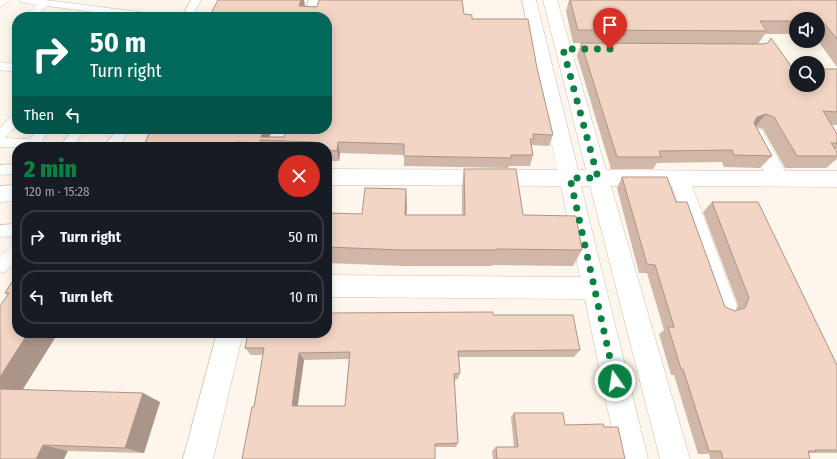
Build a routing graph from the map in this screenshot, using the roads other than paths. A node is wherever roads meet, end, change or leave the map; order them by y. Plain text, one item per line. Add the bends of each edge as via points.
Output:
1 (4, 0) edge
2 (24, 0) edge
3 (88, 0) edge
4 (196, 0) edge
5 (316, 0) edge
6 (529, 0) edge
7 (550, 0) edge
8 (45, 3) junction
9 (0, 4) edge
10 (122, 4) dead end
11 (80, 7) junction
12 (35, 12) edge
13 (114, 12) joint
14 (190, 12) edge
15 (313, 12) edge
16 (0, 66) edge
17 (12, 67) edge
18 (12, 123) edge
19 (121, 134) edge
20 (755, 135) edge
21 (0, 136) edge
22 (0, 142) edge
23 (115, 142) edge
24 (12, 143) edge
25 (12, 169) edge
26 (0, 170) edge
27 (332, 177) edge
28 (570, 178) junction
29 (598, 178) junction
30 (679, 178) junction
31 (779, 179) junction
32 (837, 179) edge
33 (12, 193) edge
34 (0, 194) edge
35 (12, 230) edge
36 (0, 231) edge
37 (12, 255) edge
38 (0, 267) edge
39 (332, 286) edge
40 (594, 288) junction
41 (725, 306) edge
42 (229, 338) edge
43 (198, 459) edge
44 (633, 459) edge
45 (675, 459) edge

1 - 9 lane
2 - 8 lane
3 - 11 lane
4 - 14 lane
5 - 15 street
6 - 28 street
7 - 29 street via 571,49
8 - 11 lane
8 - 12 lane
10 - 13 lane
11 - 13 lane
16 - 17 lane
18 - 21 lane
19 - 23 lane
20 - 31 street
22 - 24 lane
25 - 26 lane
27 - 28 street
28 - 29 street
28 - 40 street
29 - 30 street
29 - 45 street
30 - 31 street
30 - 41 street
31 - 32 street
33 - 34 street
35 - 36 lane
37 - 38 lane
39 - 40 street
40 - 44 street
42 - 43 street

